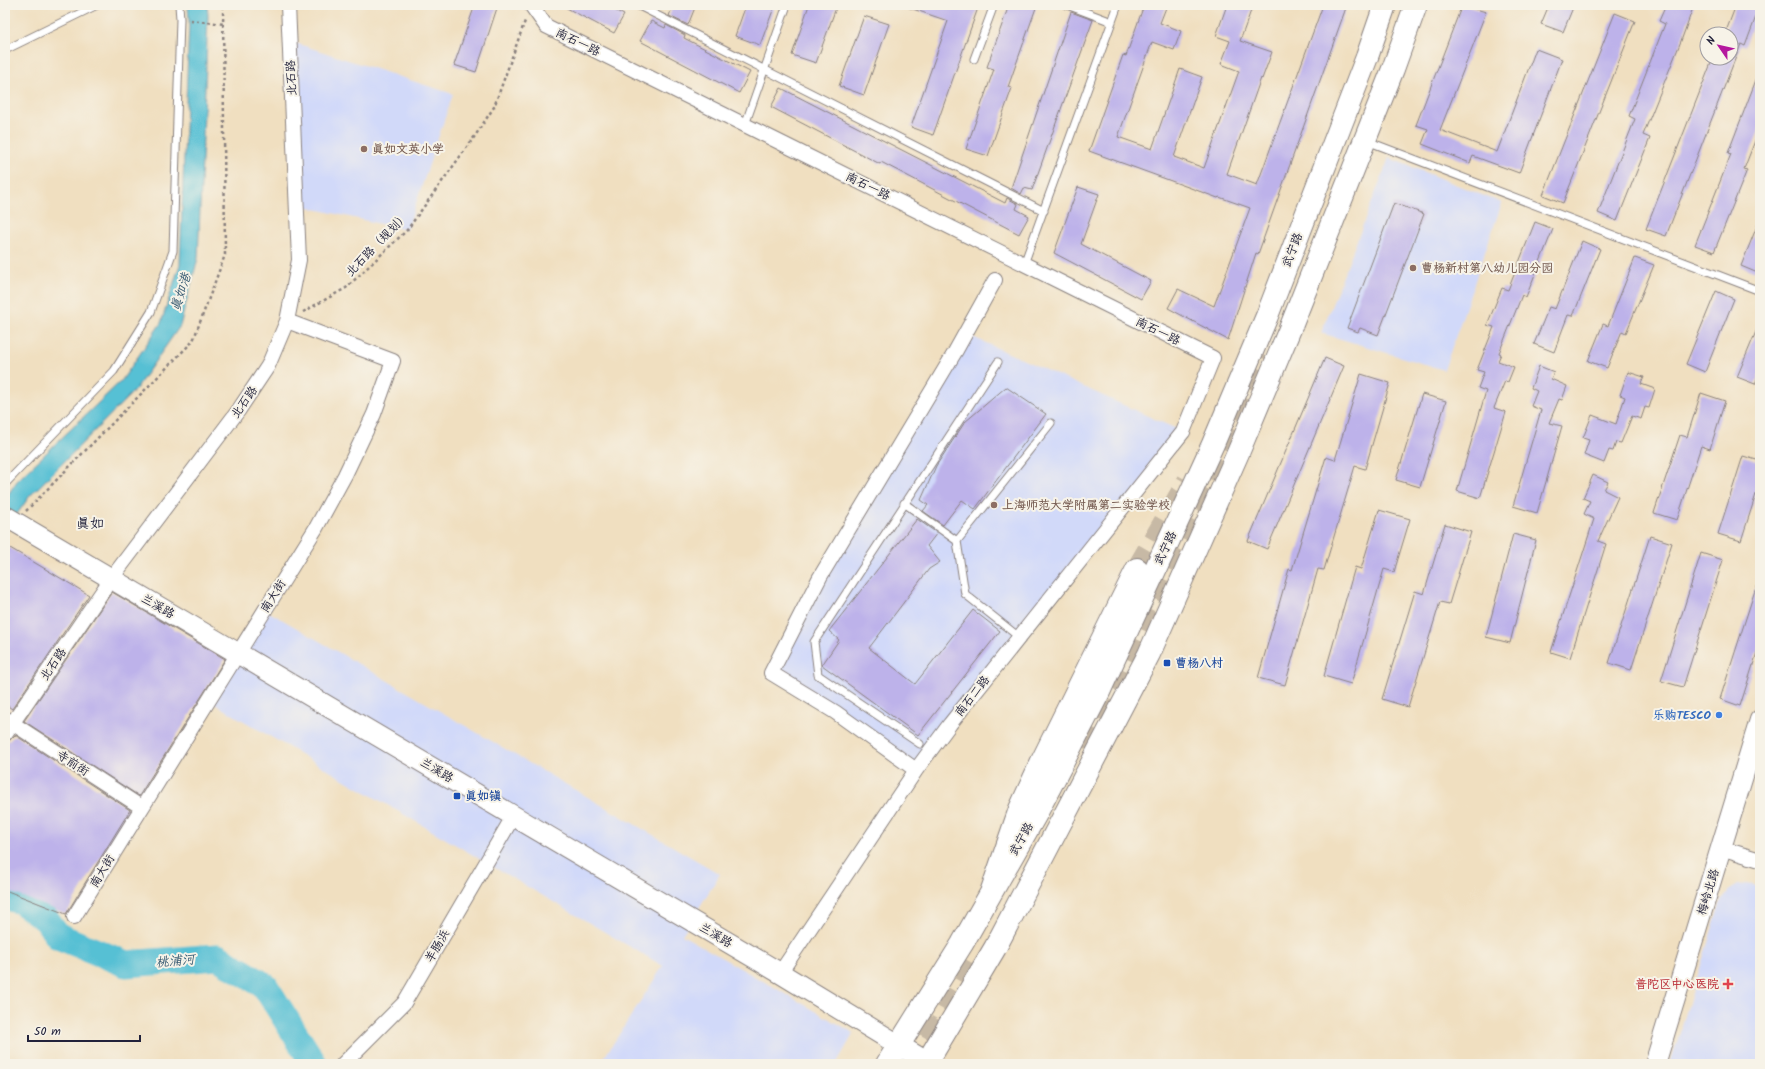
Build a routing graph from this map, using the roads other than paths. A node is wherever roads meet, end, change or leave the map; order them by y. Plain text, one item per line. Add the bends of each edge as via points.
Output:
1 (97, 5) edge
2 (179, 5) edge
3 (288, 5) edge
4 (531, 5) edge
5 (637, 5) edge
6 (787, 5) edge
7 (994, 5) edge
8 (1066, 5) edge
9 (1118, 5) edge
10 (1385, 5) edge
11 (1416, 5) edge
12 (1112, 22) junction
13 (5, 50) edge
14 (974, 59) dead end
15 (764, 69) junction
16 (745, 125) junction
17 (1365, 140) junction
18 (1044, 211) junction
19 (1024, 264) junction
20 (995, 280) dead end
21 (1760, 291) edge
22 (287, 320) junction
23 (1213, 358) joint
24 (998, 362) dead end
25 (1051, 423) dead end
26 (5, 484) edge
27 (904, 503) junction
28 (11, 520) edge
29 (957, 541) junction
30 (1137, 569) tunnel mouth
31 (111, 579) junction
32 (1019, 637) junction
33 (238, 652) junction
34 (1760, 720) edge
35 (8, 725) edge
36 (920, 744) dead end
37 (916, 770) junction
38 (141, 807) junction
39 (514, 815) junction
40 (1722, 848) junction
41 (1760, 860) edge
42 (992, 890) junction
43 (74, 917) dead end
44 (780, 973) junction
45 (899, 1046) junction
46 (344, 1063) edge
47 (928, 1063) edge
48 (887, 1064) edge
49 (1655, 1064) edge

1 - 13 lane
2 - 26 lane via 173,251 151,312 114,371
3 - 22 street, 北石路 via 299,260
4 - 16 street, 南石一路 via 546,26
5 - 15 lane
6 - 15 lane
7 - 14 lane
8 - 12 lane
9 - 12 lane
10 - 42 main road, 武宁路 via 1267,316 1213,444 1099,692 1036,814
11 - 17 main road via 1394,69
12 - 18 lane
15 - 16 lane
15 - 18 lane
16 - 19 street, 南石一路
17 - 21 lane
17 - 47 main road via 1238,453 1149,654 995,948
18 - 19 lane
19 - 23 street, 南石一路
20 - 37 street via 956,352 820,577 771,673 836,712
22 - 31 street, 北石路 via 268,366 238,411
22 - 33 street, 南大街 via 393,361 374,414 345,475 316,528
23 - 32 street, 南石二路 via 1183,432
24 - 27 lane
25 - 29 lane
27 - 29 lane
27 - 36 lane via 814,642 818,676
28 - 31 street, 兰溪路
29 - 32 lane via 966,594
30 - 42 main road via 1020,810
31 - 33 street, 兰溪路
31 - 35 street, 北石路
32 - 37 street, 南石二路
33 - 38 street, 南大街
33 - 39 street, 兰溪路
34 - 40 street, 梅岭北路
35 - 38 street, 寺前街
37 - 44 street, 南石二路
38 - 43 street, 南大街
39 - 44 street, 兰溪路
39 - 46 street, 羊肠浜 via 404,1003
40 - 41 street
40 - 49 street, 梅岭北路
42 - 45 main road, 武宁路
44 - 45 street, 兰溪路
45 - 47 street, 兰溪路
45 - 48 main road, 武宁路

